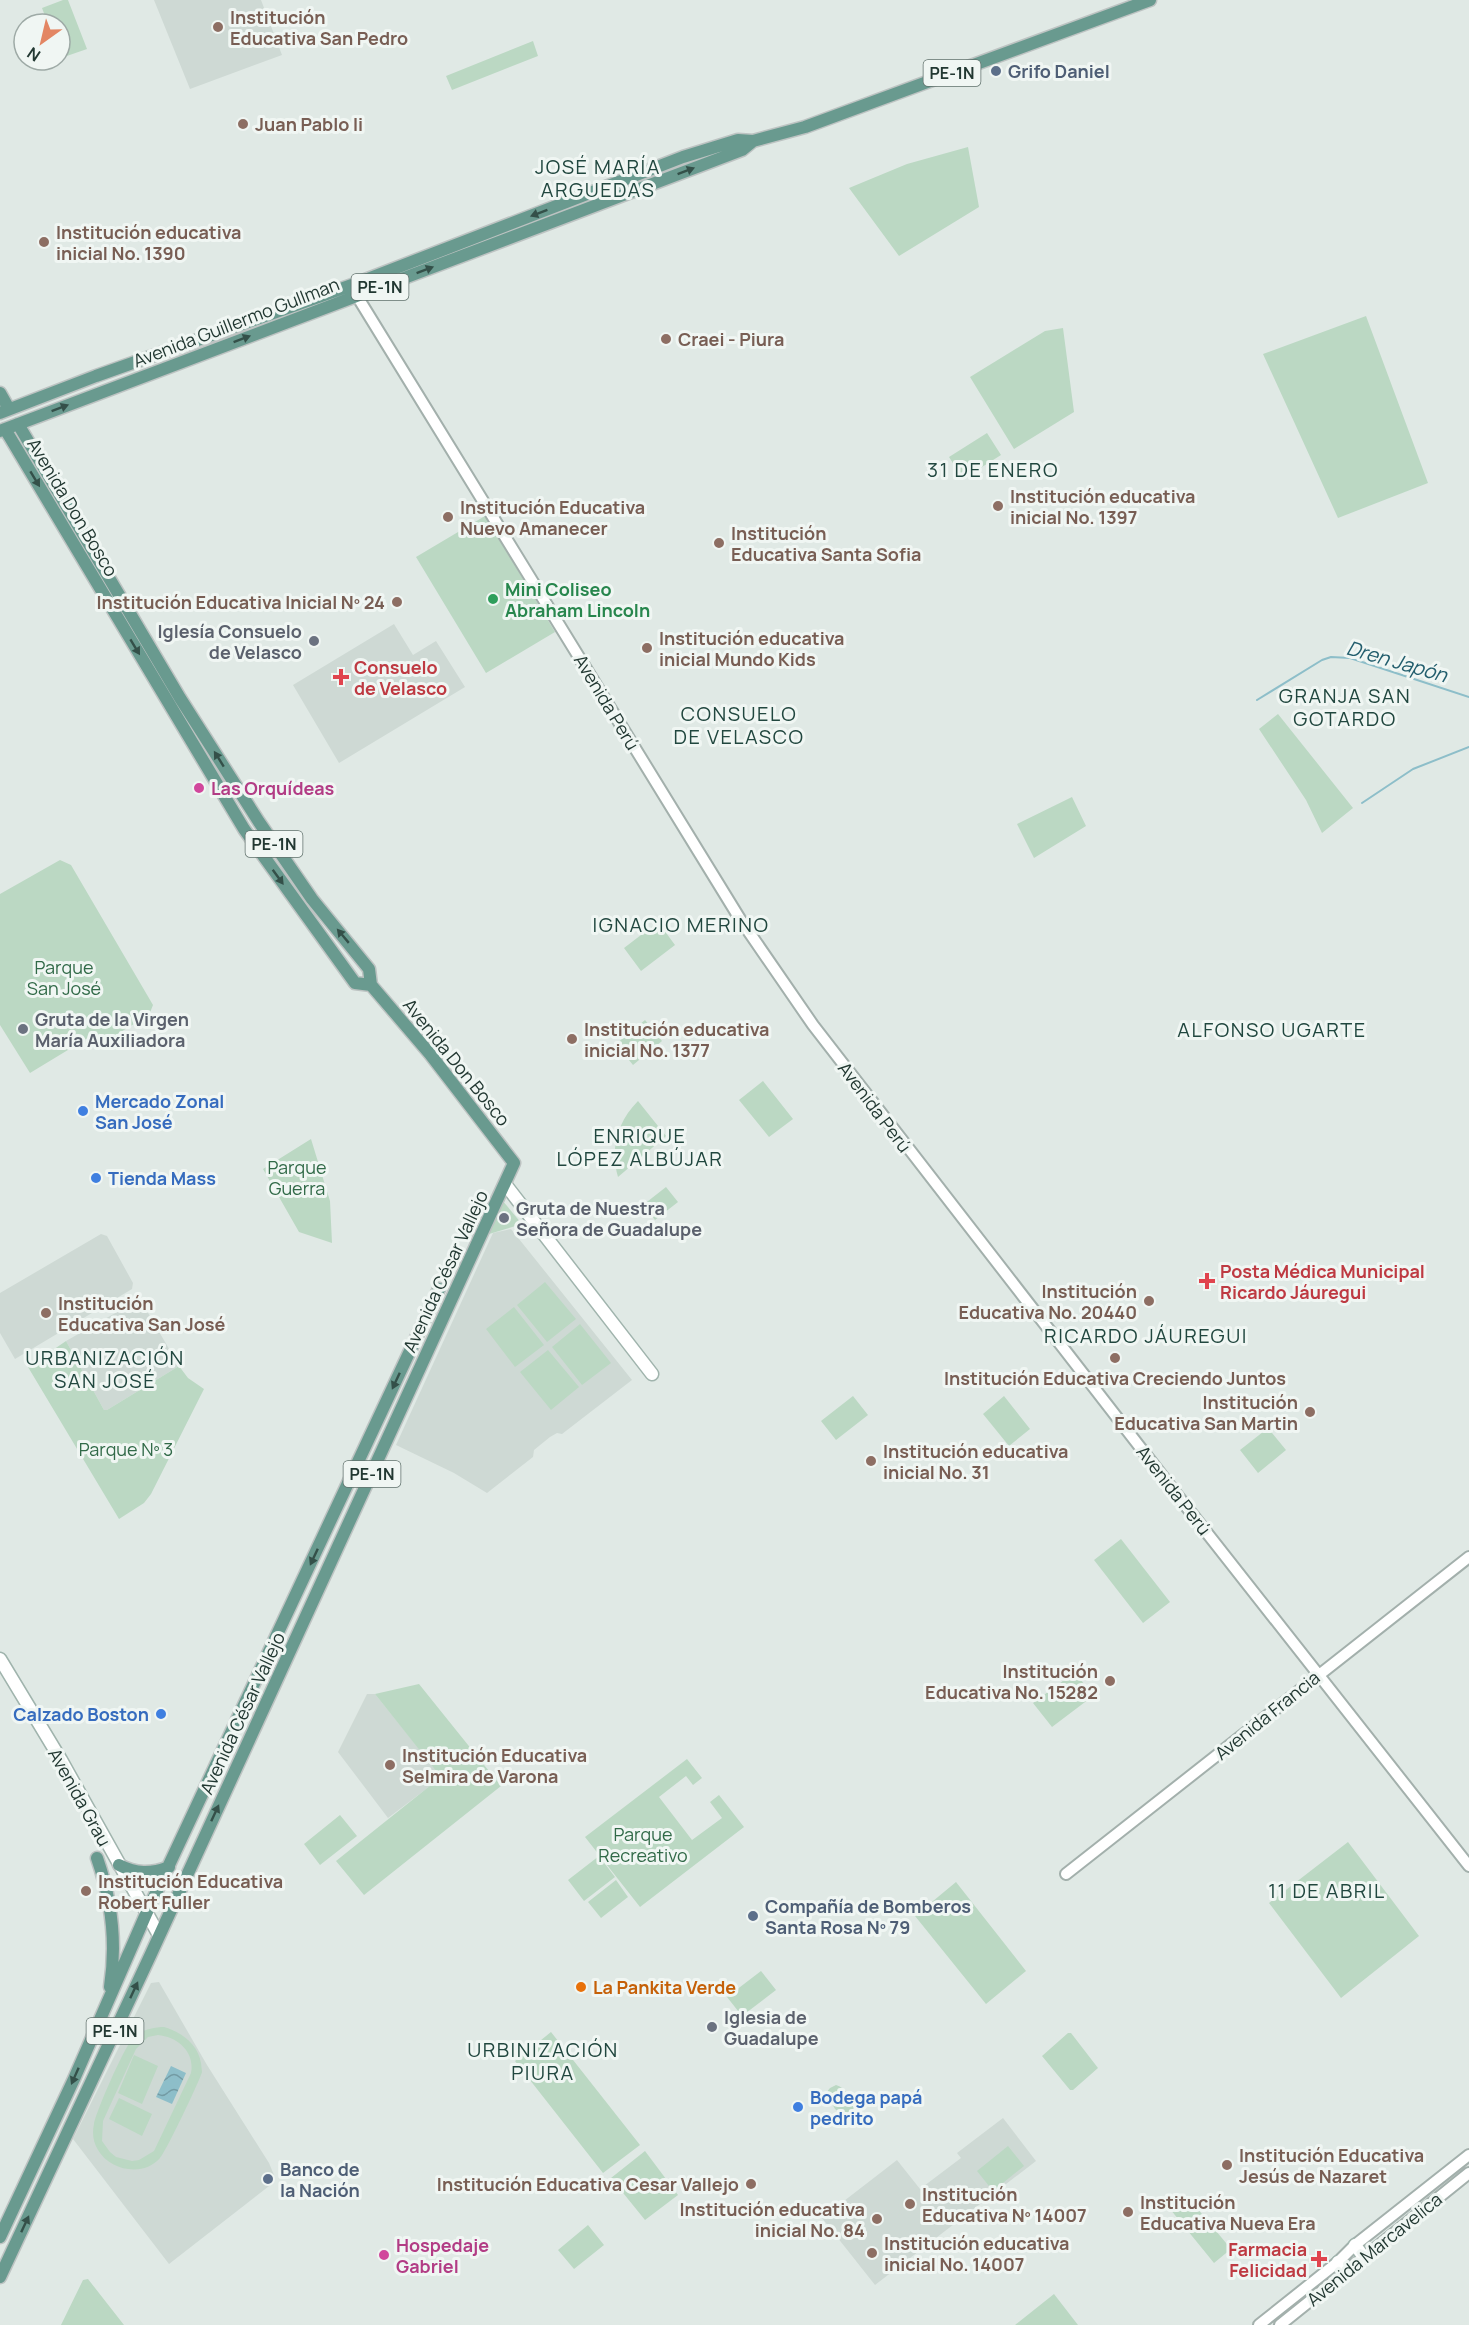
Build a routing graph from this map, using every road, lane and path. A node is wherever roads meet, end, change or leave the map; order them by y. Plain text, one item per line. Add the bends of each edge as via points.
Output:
1 (1150, 0) edge
2 (753, 141) junction
3 (357, 296) junction
4 (0, 393) edge
5 (5, 411) edge
6 (18, 424) junction
7 (3, 430) edge
8 (180, 698) junction
9 (169, 705) junction
10 (371, 985) junction
11 (514, 1162) joint
12 (505, 1184) junction
13 (439, 1290) dead end
14 (652, 1374) dead end
15 (1469, 1557) edge
16 (0, 1659) edge
17 (1318, 1675) junction
18 (97, 1858) dead end
19 (119, 1865) junction
20 (1469, 1866) edge
21 (169, 1867) junction
22 (1066, 1874) dead end
23 (146, 1914) junction
24 (159, 1935) junction
25 (104, 2010) junction
26 (1469, 2156) edge
27 (1469, 2173) edge
28 (0, 2237) edge
29 (1355, 2245) junction
30 (1363, 2256) junction
31 (1338, 2262) junction
32 (1346, 2272) junction
33 (0, 2277) edge
34 (1259, 2325) edge
35 (1280, 2325) edge

1 - 2 main road, Avenida Guillermo Gullman / PE-1N via 815,123
3 -> 2 main road, Avenida Guillermo Gullman / PE-1N via 742,150
2 -> 5 main road, Avenida Guillermo Gullman / PE-1N via 738,140 683,157 352,285
6 -> 3 main road, Avenida Guillermo Gullman / PE-1N
3 - 17 street, Avenida Perú via 735,910 801,1007 914,1158
4 - 5 main road
6 - 7 main road, Avenida Guillermo Gullman / PE-1N
6 - 8 main road, Avenida Don Bosco / PE-1N
7 -> 9 main road, Avenida Don Bosco / PE-1N
8 - 9 main road
10 -> 8 main road, Avenida Don Bosco / PE-1N via 369,969 258,822
9 -> 10 main road, Avenida Don Bosco / PE-1N via 264,857 355,983
10 - 11 main road, Avenida Don Bosco / PE-1N
11 - 12 main road, Avenida César Vallejo / PE-1N
12 - 14 main road
24 -> 12 main road, Avenida César Vallejo / PE-1N
13 -> 21 main road, Avenida César Vallejo / PE-1N
15 - 17 street, Avenida Francia
16 - 19 main road, Avenida Grau
17 - 20 street, Avenida Perú
17 - 22 street, Avenida Francia
18 - 25 main road via 114,1934
19 - 21 main road via 149,1873
19 - 23 main road, Avenida Grau
21 - 23 main road, Avenida César Vallejo / PE-1N
23 - 24 main road, Avenida Grau
23 - 25 main road, Avenida César Vallejo / PE-1N
33 -> 24 main road, Avenida César Vallejo / PE-1N
25 -> 28 main road, Avenida César Vallejo / PE-1N
26 - 29 street, Avenida Marcavelica
27 - 30 street, Avenida Marcavelica
29 - 30 main road
29 - 31 street, Avenida Marcavelica
30 - 32 street, Avenida Marcavelica
31 - 32 main road
31 - 34 street, Avenida Marcavelica
32 - 35 street, Avenida Marcavelica

